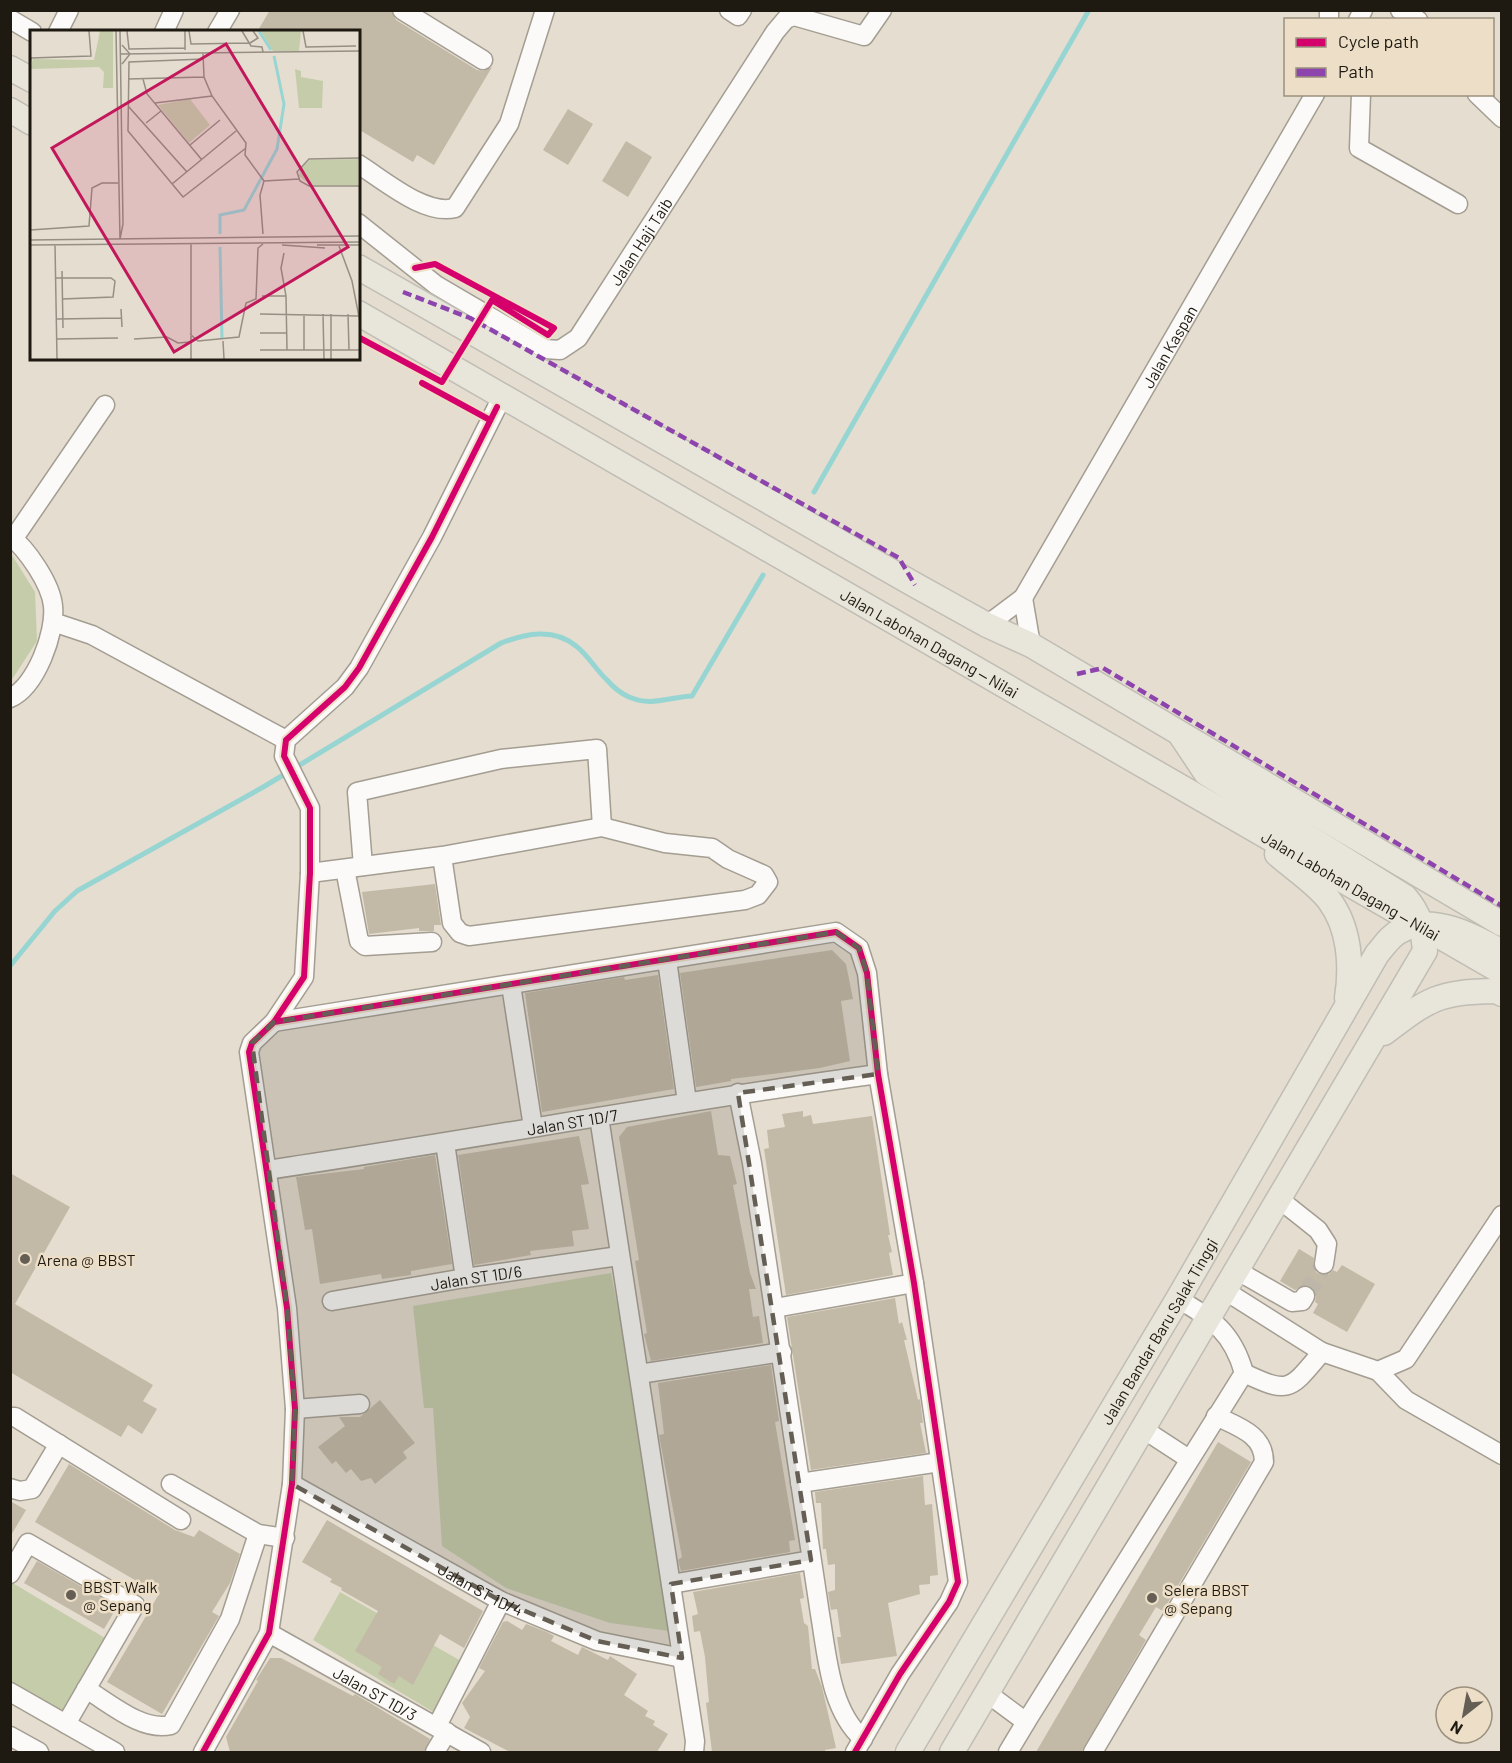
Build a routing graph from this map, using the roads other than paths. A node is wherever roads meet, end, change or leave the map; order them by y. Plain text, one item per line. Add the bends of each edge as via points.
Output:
1 (69, 10) edge
2 (174, 10) edge
3 (230, 10) edge
4 (402, 10) edge
5 (545, 10) edge
6 (882, 10) edge
7 (1401, 10) edge
8 (1415, 18) edge
9 (10, 20) edge
10 (59, 30) edge
11 (165, 30) edge
12 (218, 30) edge
13 (30, 31) edge
14 (483, 60) dead end
15 (10, 68) edge
16 (30, 79) edge
17 (1314, 96) edge
18 (1361, 96) edge
19 (1479, 96) edge
20 (10, 110) edge
21 (1502, 118) edge
22 (30, 122) edge
23 (360, 165) edge
24 (1458, 204) dead end
25 (360, 225) edge
26 (360, 261) edge
27 (360, 268) edge
28 (404, 292) junction
29 (360, 314) edge
30 (105, 405) dead end
31 (497, 407) dead end
32 (12, 537) edge
33 (1023, 598) junction
34 (53, 622) junction
35 (987, 625) junction
36 (1031, 645) junction
37 (10, 699) edge
38 (1177, 730) junction
39 (286, 740) junction
40 (1193, 794) junction
41 (602, 826) junction
42 (442, 856) junction
43 (354, 868) junction
44 (310, 873) junction
45 (1502, 924) edge
46 (1423, 926) junction
47 (432, 942) dead end
48 (1502, 952) edge
49 (667, 960) junction
50 (1502, 972) edge
51 (511, 985) junction
52 (1502, 993) edge
53 (1346, 1007) junction
54 (274, 1022) junction
55 (1375, 1040) junction
56 (878, 1074) junction
57 (738, 1093) junction
58 (687, 1102) junction
59 (599, 1117) junction
60 (533, 1127) junction
61 (446, 1143) junction
62 (1264, 1148) junction
63 (1297, 1169) junction
64 (267, 1170) junction
65 (1279, 1198) junction
66 (1502, 1215) edge
67 (619, 1256) junction
68 (1324, 1264) tunnel mouth
69 (465, 1278) junction
70 (1230, 1280) junction
71 (914, 1283) junction
72 (1305, 1296) dead end
73 (1178, 1299) junction
74 (332, 1301) dead end
75 (775, 1308) junction
76 (1209, 1317) junction
77 (782, 1352) junction
78 (1322, 1352) junction
79 (1378, 1371) junction
80 (1244, 1373) junction
81 (639, 1374) junction
82 (360, 1404) dead end
83 (295, 1410) junction
84 (1216, 1416) junction
85 (10, 1417) edge
86 (1143, 1429) junction
87 (59, 1444) junction
88 (1502, 1455) edge
89 (1189, 1459) junction
90 (940, 1462) junction
91 (800, 1483) junction
92 (171, 1484) dead end
93 (292, 1484) junction
94 (10, 1488) edge
95 (181, 1520) dead end
96 (258, 1533) junction
97 (285, 1538) junction
98 (812, 1560) junction
99 (10, 1574) edge
100 (671, 1584) junction
101 (501, 1601) junction
102 (269, 1633) junction
103 (682, 1658) junction
104 (86, 1689) junction
105 (10, 1692) edge
106 (987, 1693) junction
107 (1026, 1722) junction
108 (66, 1724) junction
109 (442, 1729) junction
110 (10, 1736) edge
111 (859, 1745) edge
112 (39, 1752) edge
113 (114, 1752) edge
114 (203, 1752) edge
115 (435, 1752) edge
116 (481, 1752) edge
117 (694, 1752) edge
118 (908, 1752) edge
119 (952, 1752) edge
120 (1008, 1752) edge
121 (1093, 1752) edge

1 - 10 street
2 - 11 street
3 - 12 street
4 - 14 street
5 - 23 street via 509,124 455,208 430,209
6 - 25 street, Jalan Haji Taib via 864,36 794,16 786,19 579,338 560,350 545,349 436,285
7 - 8 street
9 - 13 street
15 - 16 main road
17 - 33 street, Jalan Kaspan
18 - 24 street via 1359,148
19 - 21 street
20 - 22 main road
26 - 28 street
27 - 28 main road
28 - 35 main road
29 - 40 main road, Jalan Labohan Dagang ‒ Nilai
30 - 32 street
31 - 39 street via 432,537 359,668 345,687
32 - 34 street via 35,564 53,604
33 - 35 street
33 - 36 street
34 - 37 street via 36,673
34 - 39 street via 92,635
35 - 36 main road
36 - 38 main road
38 - 45 main road
38 - 46 main road via 1206,773 1394,887 1415,908
39 - 44 street via 284,756 310,808
40 - 46 main road, Jalan Labohan Dagang ‒ Nilai
40 - 53 main road via 1271,849 1330,901 1345,935 1351,971
41 - 42 street
41 - 42 street via 666,843 712,848 764,875 768,882 758,895 745,900 469,936 460,933 452,923
41 - 43 street via 597,749 501,759 357,792
42 - 43 street
43 - 44 street
43 - 47 street via 359,941 365,946
44 - 54 street via 304,977
46 - 48 main road via 1463,933
46 - 50 main road, Jalan Labohan Dagang ‒ Nilai
46 - 53 main road, Jalan Bandar Baru Salak Tinggi via 1401,930 1390,937
46 - 55 main road via 1425,951
49 - 51 street
49 - 56 street via 836,932 859,948 867,973
49 - 58 street
51 - 54 street
51 - 60 street
52 - 55 main road via 1457,992 1424,1002
53 - 62 main road, Jalan Bandar Baru Salak Tinggi
54 - 64 street via 252,1043 249,1052
55 - 63 main road
56 - 57 street, Jalan ST 1D/7
56 - 71 street
57 - 58 street, Jalan ST 1D/7
57 - 75 street
58 - 59 street, Jalan ST 1D/7
59 - 60 street, Jalan ST 1D/7
59 - 67 street
60 - 61 street, Jalan ST 1D/7
61 - 64 street, Jalan ST 1D/7
61 - 69 street
62 - 63 main road
62 - 73 main road, Jalan Bandar Baru Salak Tinggi
63 - 65 main road
64 - 83 street via 287,1308
65 - 68 street via 1318,1230 1327,1244
65 - 70 main road
66 - 79 street via 1406,1359
67 - 69 street, Jalan ST 1D/6
67 - 81 street
69 - 74 street, Jalan ST 1D/6
70 - 72 street via 1292,1302 1302,1302
70 - 76 main road
70 - 78 street
71 - 75 street
71 - 90 street
73 - 76 street
73 - 118 main road, Jalan Bandar Baru Salak Tinggi
75 - 77 street
76 - 80 street via 1230,1340
76 - 86 main road
77 - 81 street
77 - 91 street
78 - 79 street
78 - 80 street via 1288,1387 1274,1387
79 - 88 street via 1406,1400
80 - 84 street
81 - 100 street
82 - 83 street
83 - 93 street
84 - 89 street
84 - 121 street via 1257,1438 1264,1449 1264,1461
85 - 87 street
86 - 89 street
86 - 106 main road
87 - 94 street via 32,1489
87 - 95 street
89 - 107 street
90 - 91 street
90 - 111 street via 958,1582
91 - 98 street
92 - 96 street
93 - 97 street
93 - 101 street, Jalan ST 1D/4
96 - 97 street
96 - 104 street via 230,1619 171,1725 147,1725
97 - 102 street
98 - 100 street
98 - 111 street via 832,1681
99 - 104 street via 28,1543 135,1605
100 - 103 street
101 - 103 street, Jalan ST 1D/4 via 597,1641
101 - 109 street
102 - 109 street, Jalan ST 1D/3
102 - 114 street
103 - 117 street
104 - 108 street
105 - 108 street
106 - 107 street
106 - 119 main road
107 - 120 street
108 - 113 street
109 - 115 street
109 - 116 street, Jalan ST 1D/3
110 - 112 street

